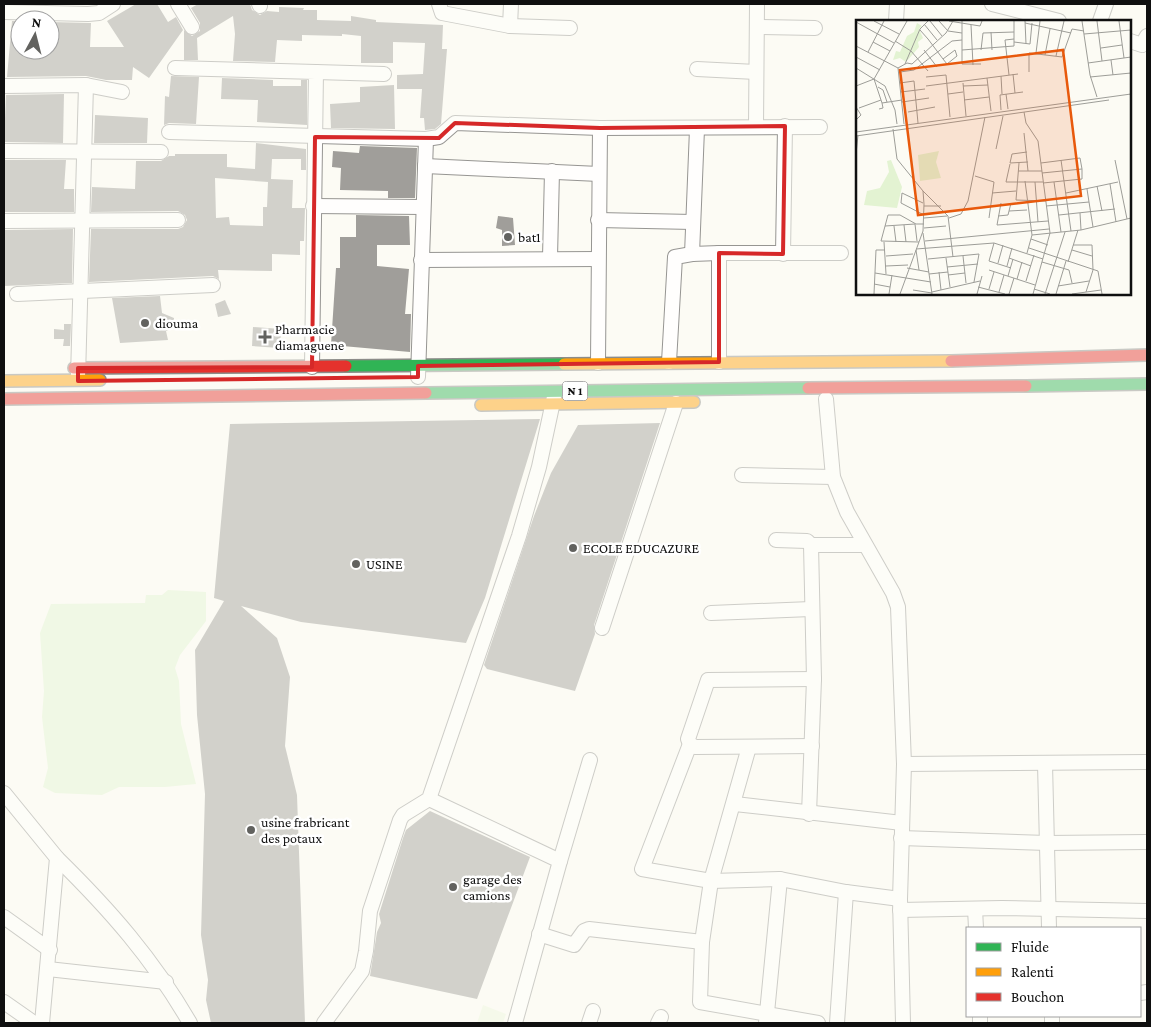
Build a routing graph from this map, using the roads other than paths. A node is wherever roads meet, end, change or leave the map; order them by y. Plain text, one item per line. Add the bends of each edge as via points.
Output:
1 (113, 4) edge
2 (178, 4) edge
3 (439, 4) edge
4 (511, 4) edge
5 (757, 4) edge
6 (897, 4) edge
7 (992, 4) edge
8 (1106, 4) edge
9 (1029, 9) edge
10 (4, 12) edge
11 (896, 20) edge
12 (1056, 20) edge
13 (1100, 20) edge
14 (510, 26) junction
15 (192, 27) dead end
16 (758, 27) junction
17 (570, 28) dead end
18 (815, 28) dead end
19 (1147, 36) edge
20 (1131, 41) edge
21 (175, 68) dead end
22 (697, 69) dead end
23 (316, 72) junction
24 (756, 72) junction
25 (384, 74) dead end
26 (86, 85) junction
27 (4, 86) edge
28 (122, 92) dead end
29 (756, 126) junction
30 (785, 126) junction
31 (820, 127) dead end
32 (600, 128) junction
33 (697, 129) junction
34 (169, 132) dead end
35 (314, 137) junction
36 (426, 138) junction
37 (4, 151) edge
38 (84, 152) junction
39 (161, 152) dead end
40 (425, 166) junction
41 (552, 171) junction
42 (599, 174) junction
43 (314, 206) junction
44 (423, 207) junction
45 (178, 220) dead end
46 (598, 220) junction
47 (4, 221) edge
48 (83, 221) junction
49 (693, 222) junction
50 (719, 253) junction
51 (841, 253) dead end
52 (692, 254) junction
53 (783, 254) junction
54 (550, 258) junction
55 (598, 259) junction
56 (421, 260) junction
57 (213, 285) dead end
58 (79, 293) junction
59 (17, 294) dead end
60 (1147, 355) edge
61 (669, 362) junction
62 (719, 362) junction
63 (598, 363) junction
64 (312, 367) junction
65 (1128, 368) dead end
66 (4, 371) edge
67 (418, 372) junction
68 (78, 374) junction
69 (664, 375) dead end
70 (694, 375) dead end
71 (292, 378) dead end
72 (117, 380) dead end
73 (4, 381) edge
74 (1147, 384) edge
75 (1147, 395) edge
76 (553, 398) junction
77 (4, 399) edge
78 (826, 399) junction
79 (786, 400) dead end
80 (213, 401) junction
81 (706, 402) dead end
82 (676, 403) junction
83 (100, 404) junction
84 (472, 405) dead end
85 (353, 406) dead end
86 (81, 410) dead end
87 (742, 475) dead end
88 (833, 477) junction
89 (776, 540) dead end
90 (811, 545) junction
91 (864, 545) junction
92 (811, 609) junction
93 (711, 613) dead end
94 (602, 628) dead end
95 (814, 679) junction
96 (690, 744) junction
97 (812, 746) junction
98 (750, 747) junction
99 (590, 760) dead end
100 (1147, 762) edge
101 (904, 764) junction
102 (1045, 764) junction
103 (4, 793) edge
104 (429, 799) junction
105 (734, 804) junction
106 (809, 814) junction
107 (902, 830) junction
108 (1147, 842) edge
109 (1047, 843) junction
110 (57, 858) junction
111 (560, 861) junction
112 (780, 878) junction
113 (711, 881) junction
114 (846, 892) junction
115 (900, 905) junction
116 (975, 909) junction
117 (1048, 910) junction
118 (1147, 911) edge
119 (4, 917) edge
120 (976, 927) edge
121 (1049, 927) edge
122 (539, 934) junction
123 (702, 942) junction
124 (50, 950) junction
125 (48, 969) junction
126 (166, 982) junction
127 (4, 1002) edge
128 (766, 1019) edge
129 (34, 1023) edge
130 (42, 1023) edge
131 (190, 1023) edge
132 (324, 1023) edge
133 (515, 1023) edge
134 (818, 1023) edge
135 (836, 1023) edge
136 (903, 1023) edge

1 - 10 street via 99,13 88,14
2 - 15 street
3 - 14 street via 442,13
4 - 14 street
5 - 16 street
6 - 11 street
7 - 9 street
8 - 13 street
9 - 12 street
14 - 17 street
16 - 18 street
16 - 24 street
19 - 20 street via 1142,45
21 - 23 street
22 - 24 street
23 - 25 street
23 - 35 street
24 - 29 street
26 - 27 street
26 - 28 street
26 - 38 street
29 - 30 street
29 - 33 street
30 - 31 street
30 - 53 street
32 - 33 street
32 - 36 street via 455,123 439,137
32 - 42 street
33 - 49 street
34 - 35 street
35 - 36 street
35 - 43 street
36 - 40 street
37 - 38 street
38 - 39 street
38 - 48 street
40 - 41 street
40 - 44 street
41 - 42 street
41 - 54 street
42 - 46 street
43 - 44 street
43 - 64 street
44 - 56 street
45 - 48 street
46 - 49 street
46 - 55 street
47 - 48 street
48 - 58 street
49 - 52 street
50 - 52 street
50 - 53 street
50 - 62 street
51 - 53 street
52 - 61 street via 677,256 673,260
54 - 55 street
54 - 56 street
55 - 63 street
56 - 67 street
57 - 58 street
58 - 59 street
58 - 68 street
60 - 62 main road via 936,361
61 - 62 main road
61 - 63 main road
63 - 67 main road
64 - 67 main road
64 - 68 main road via 197,366
65 - 70 main road
66 - 68 main road
67 - 69 main road, N 1
67 - 71 main road, N 1
68 - 72 main road
68 - 73 main road
74 - 76 main road, N 1
75 - 78 main road
76 - 80 main road, N 1
76 - 82 main road
76 - 84 main road
76 - 104 street via 539,467 519,536
77 - 83 main road, N 1
78 - 79 main road
78 - 88 street
80 - 83 main road, N 1
80 - 85 main road
81 - 82 main road
82 - 94 street
83 - 86 main road
87 - 88 street
88 - 91 street
89 - 90 street via 807,541
90 - 91 street
90 - 92 street
91 - 101 street via 894,594 898,607
92 - 93 street
92 - 95 street
95 - 96 street via 708,680 688,739
95 - 97 street
96 - 98 street
96 - 113 street via 642,869
97 - 98 street
97 - 106 street
98 - 105 street
99 - 111 street
100 - 102 street
101 - 102 street
101 - 107 street
102 - 109 street
103 - 110 street
104 - 111 street
104 - 132 street via 400,820 370,911 362,971
105 - 106 street
105 - 113 street
106 - 107 street
107 - 109 street
107 - 115 street
108 - 109 street
109 - 117 street
110 - 124 street
110 - 126 street via 103,904
111 - 122 street
112 - 113 street
112 - 114 street
112 - 128 street
113 - 123 street
114 - 115 street
114 - 135 street
115 - 116 street
115 - 136 street
116 - 117 street
116 - 120 street
117 - 118 street
117 - 121 street
119 - 124 street
122 - 123 street via 574,946 589,929
122 - 133 street
123 - 128 street via 700,1002
124 - 125 street
125 - 126 street
125 - 130 street
126 - 131 street
127 - 129 street
128 - 134 street

